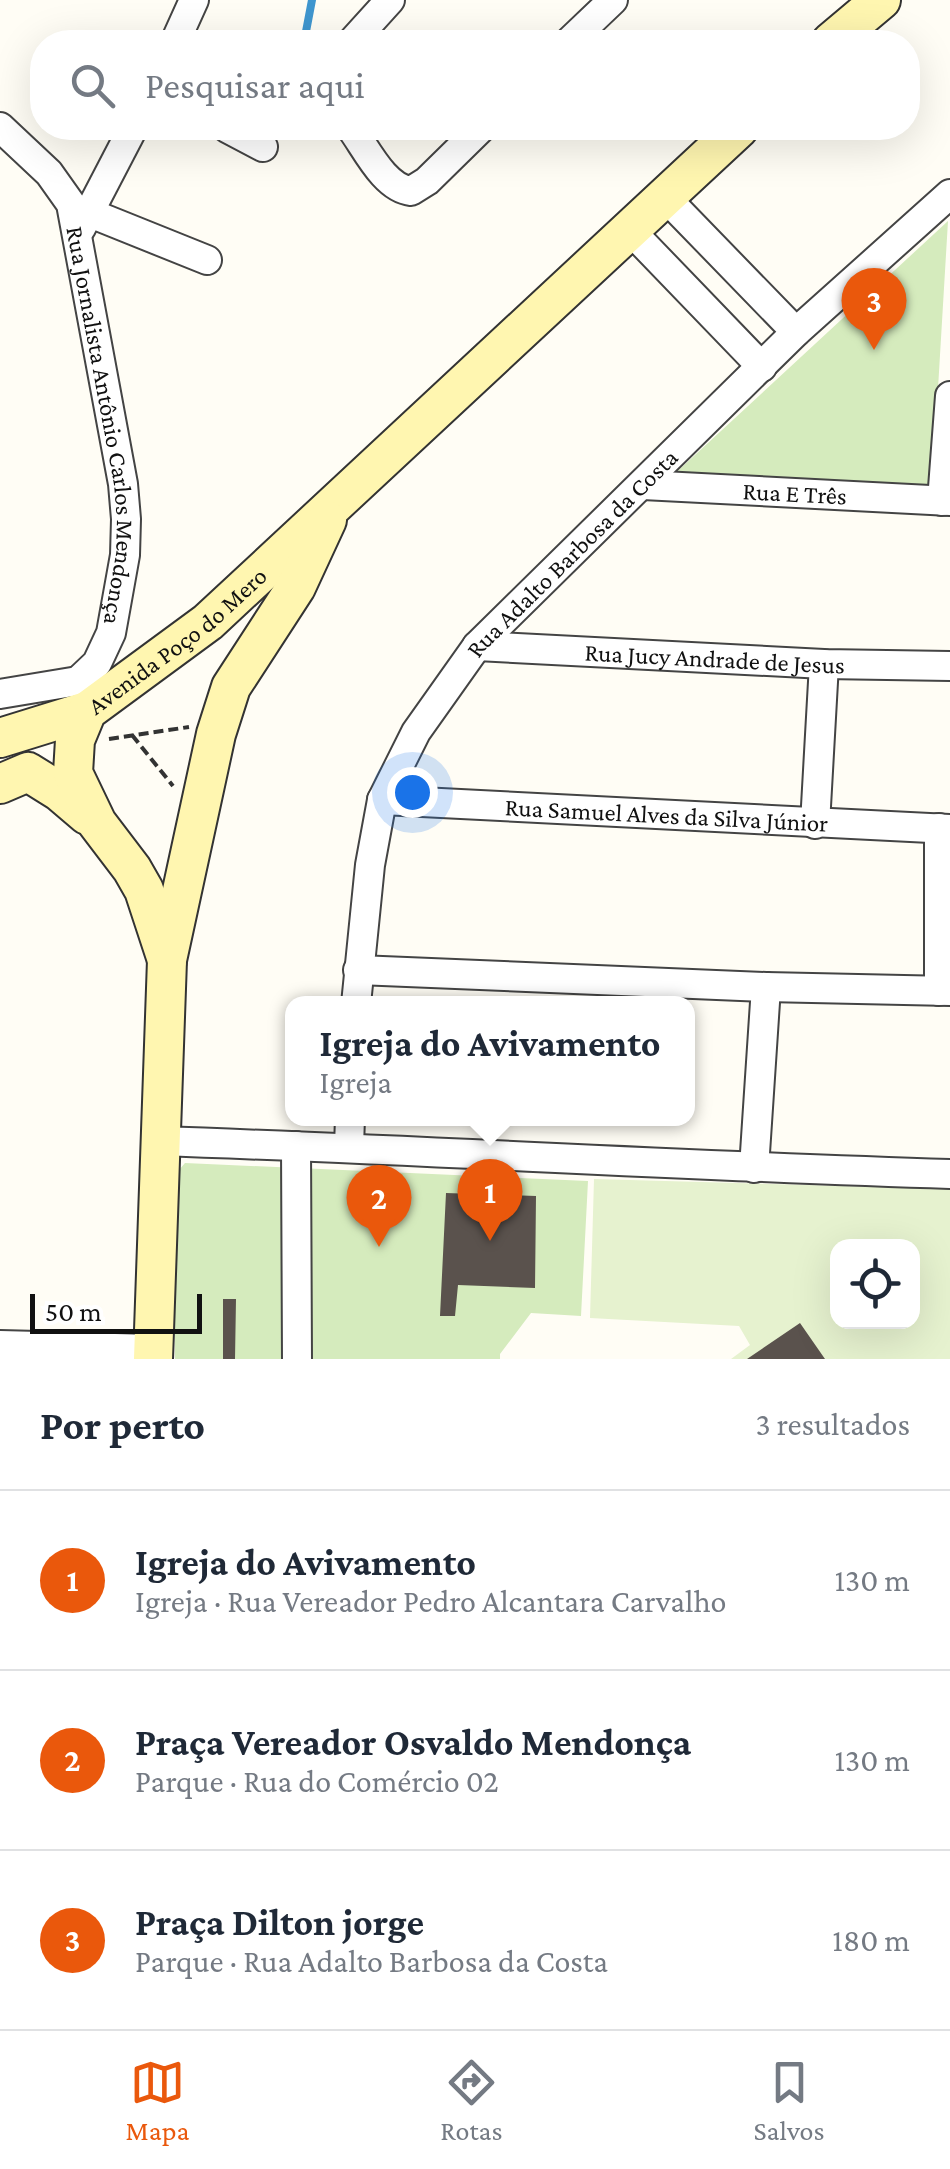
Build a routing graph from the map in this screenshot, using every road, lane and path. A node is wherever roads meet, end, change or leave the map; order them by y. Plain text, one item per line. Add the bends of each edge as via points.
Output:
1 (194, 0) edge
2 (390, 0) edge
3 (613, 0) edge
4 (881, 0) edge
5 (180, 30) edge
6 (363, 30) edge
7 (582, 30) edge
8 (845, 30) edge
9 (0, 126) edge
10 (128, 140) edge
11 (251, 140) edge
12 (360, 140) edge
13 (468, 140) edge
14 (727, 140) edge
15 (263, 146) dead end
16 (950, 194) edge
17 (664, 197) junction
18 (84, 223) junction
19 (628, 229) junction
20 (207, 260) dead end
21 (796, 332) junction
22 (762, 367) junction
23 (950, 396) edge
24 (643, 485) junction
25 (946, 501) edge
26 (334, 504) junction
27 (477, 646) junction
28 (824, 664) junction
29 (950, 666) edge
30 (0, 694) edge
31 (82, 696) junction
32 (132, 735) dead end
33 (0, 738) edge
34 (0, 784) edge
35 (182, 797) dead end
36 (382, 800) junction
37 (97, 823) junction
38 (815, 824) junction
39 (944, 829) edge
40 (167, 960) junction
41 (358, 970) junction
42 (766, 988) junction
43 (944, 991) edge
44 (356, 996) edge
45 (350, 1132) edge
46 (159, 1141) junction
47 (296, 1146) junction
48 (754, 1168) junction
49 (950, 1174) edge
50 (0, 1346) edge
51 (153, 1354) edge
52 (297, 1359) edge

1 - 5 street
2 - 6 street
3 - 7 street
4 - 8 main road
9 - 18 street, Rua Jornalista Antônio Carlos Mendonça via 61,187
10 - 18 street
11 - 15 street
12 - 13 street via 390,181 411,191
14 - 17 main road, Avenida Poço do Mero
16 - 21 street, Rua Adalto Barbosa da Costa
17 - 19 main road, Avenida Poço do Mero
17 - 21 street
18 - 20 street
18 - 31 street, Rua Jornalista Antônio Carlos Mendonça via 126,519 111,633
19 - 22 street
19 - 26 main road, Avenida Poço do Mero
21 - 22 street, Rua Adalto Barbosa da Costa
22 - 24 street, Rua Adalto Barbosa da Costa
23 - 25 street
24 - 25 street, Rua E Três
24 - 27 street, Rua Adalto Barbosa da Costa
26 - 31 main road, Avenida Poço do Mero via 208,622
26 - 40 main road, Avenida Poço do Mero via 296,587 232,687
27 - 28 street, Rua Jucy Andrade de Jesus
27 - 36 street, Rua Adalto Barbosa da Costa via 416,732
28 - 29 street, Rua Jucy Andrade de Jesus
28 - 38 street
30 - 31 street
31 - 33 main road
31 - 37 main road, Avenida Poço do Mero via 74,773
32 - 35 path
34 - 37 main road via 28,772
36 - 38 street, Rua Samuel Alves da Silva Júnior
36 - 41 street, Rua Adalto Barbosa da Costa
37 - 40 main road, Avenida Poço do Mero via 144,890
38 - 39 street, Rua Samuel Alves da Silva Júnior
39 - 43 street
40 - 46 main road, Avenida Poço do Mero
41 - 42 street
41 - 44 street, Rua Adalto Barbosa da Costa
42 - 43 street
42 - 48 street
45 - 47 street
45 - 48 street
46 - 47 street
46 - 51 main road, Avenida Poço do Mero
47 - 52 street
48 - 49 street
50 - 51 street

